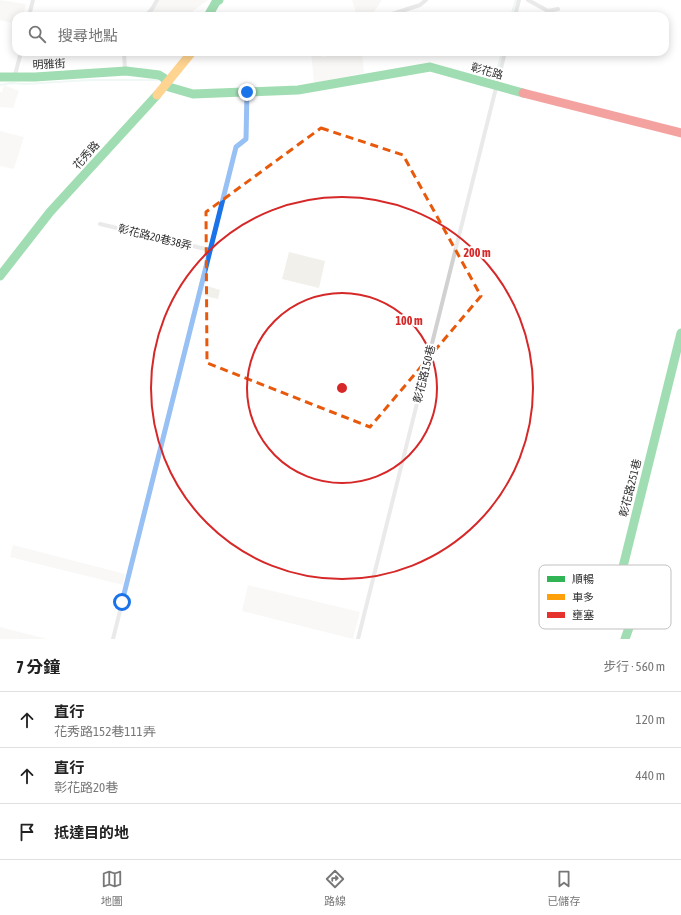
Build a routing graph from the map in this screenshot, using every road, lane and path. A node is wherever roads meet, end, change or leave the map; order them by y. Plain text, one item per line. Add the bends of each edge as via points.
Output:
1 (33, 0) edge
2 (157, 0) edge
3 (219, 0) edge
4 (426, 0) edge
5 (519, 0) edge
6 (528, 0) edge
7 (558, 9) dead end
8 (30, 12) edge
9 (150, 12) edge
10 (210, 12) edge
11 (398, 12) edge
12 (516, 12) edge
13 (20, 56) edge
14 (124, 56) edge
15 (189, 56) edge
16 (504, 56) edge
17 (126, 71) junction
18 (15, 75) junction
19 (0, 77) edge
20 (168, 83) junction
21 (496, 86) junction
22 (247, 92) junction
23 (681, 133) edge
24 (100, 224) dead end
25 (210, 250) junction
26 (1, 273) edge
27 (681, 333) edge
28 (623, 565) edge
29 (629, 629) edge
30 (113, 639) edge
31 (358, 639) edge
32 (625, 639) edge

1 - 8 lane
2 - 9 lane
3 - 10 street
4 - 11 lane via 420,5
5 - 12 lane
6 - 7 lane via 548,10
13 - 18 lane
14 - 17 lane
15 - 20 street, 花秀路
16 - 21 lane, 彰花路150巷
17 - 18 street, 明雅街 via 35,78
17 - 20 street, 明雅街 via 160,75
18 - 19 street, 明雅街
20 - 22 street, 彰花路 via 170,87 193,94
20 - 26 street, 花秀路 via 50,212
21 - 22 street, 彰花路 via 430,67 298,90
21 - 23 street, 彰花路
21 - 31 lane, 彰花路150巷
22 - 25 lane via 246,139 236,147
24 - 25 lane, 彰花路20巷38弄
25 - 30 lane
27 - 28 street, 彰花路251巷
29 - 32 street, 彰花路251巷

